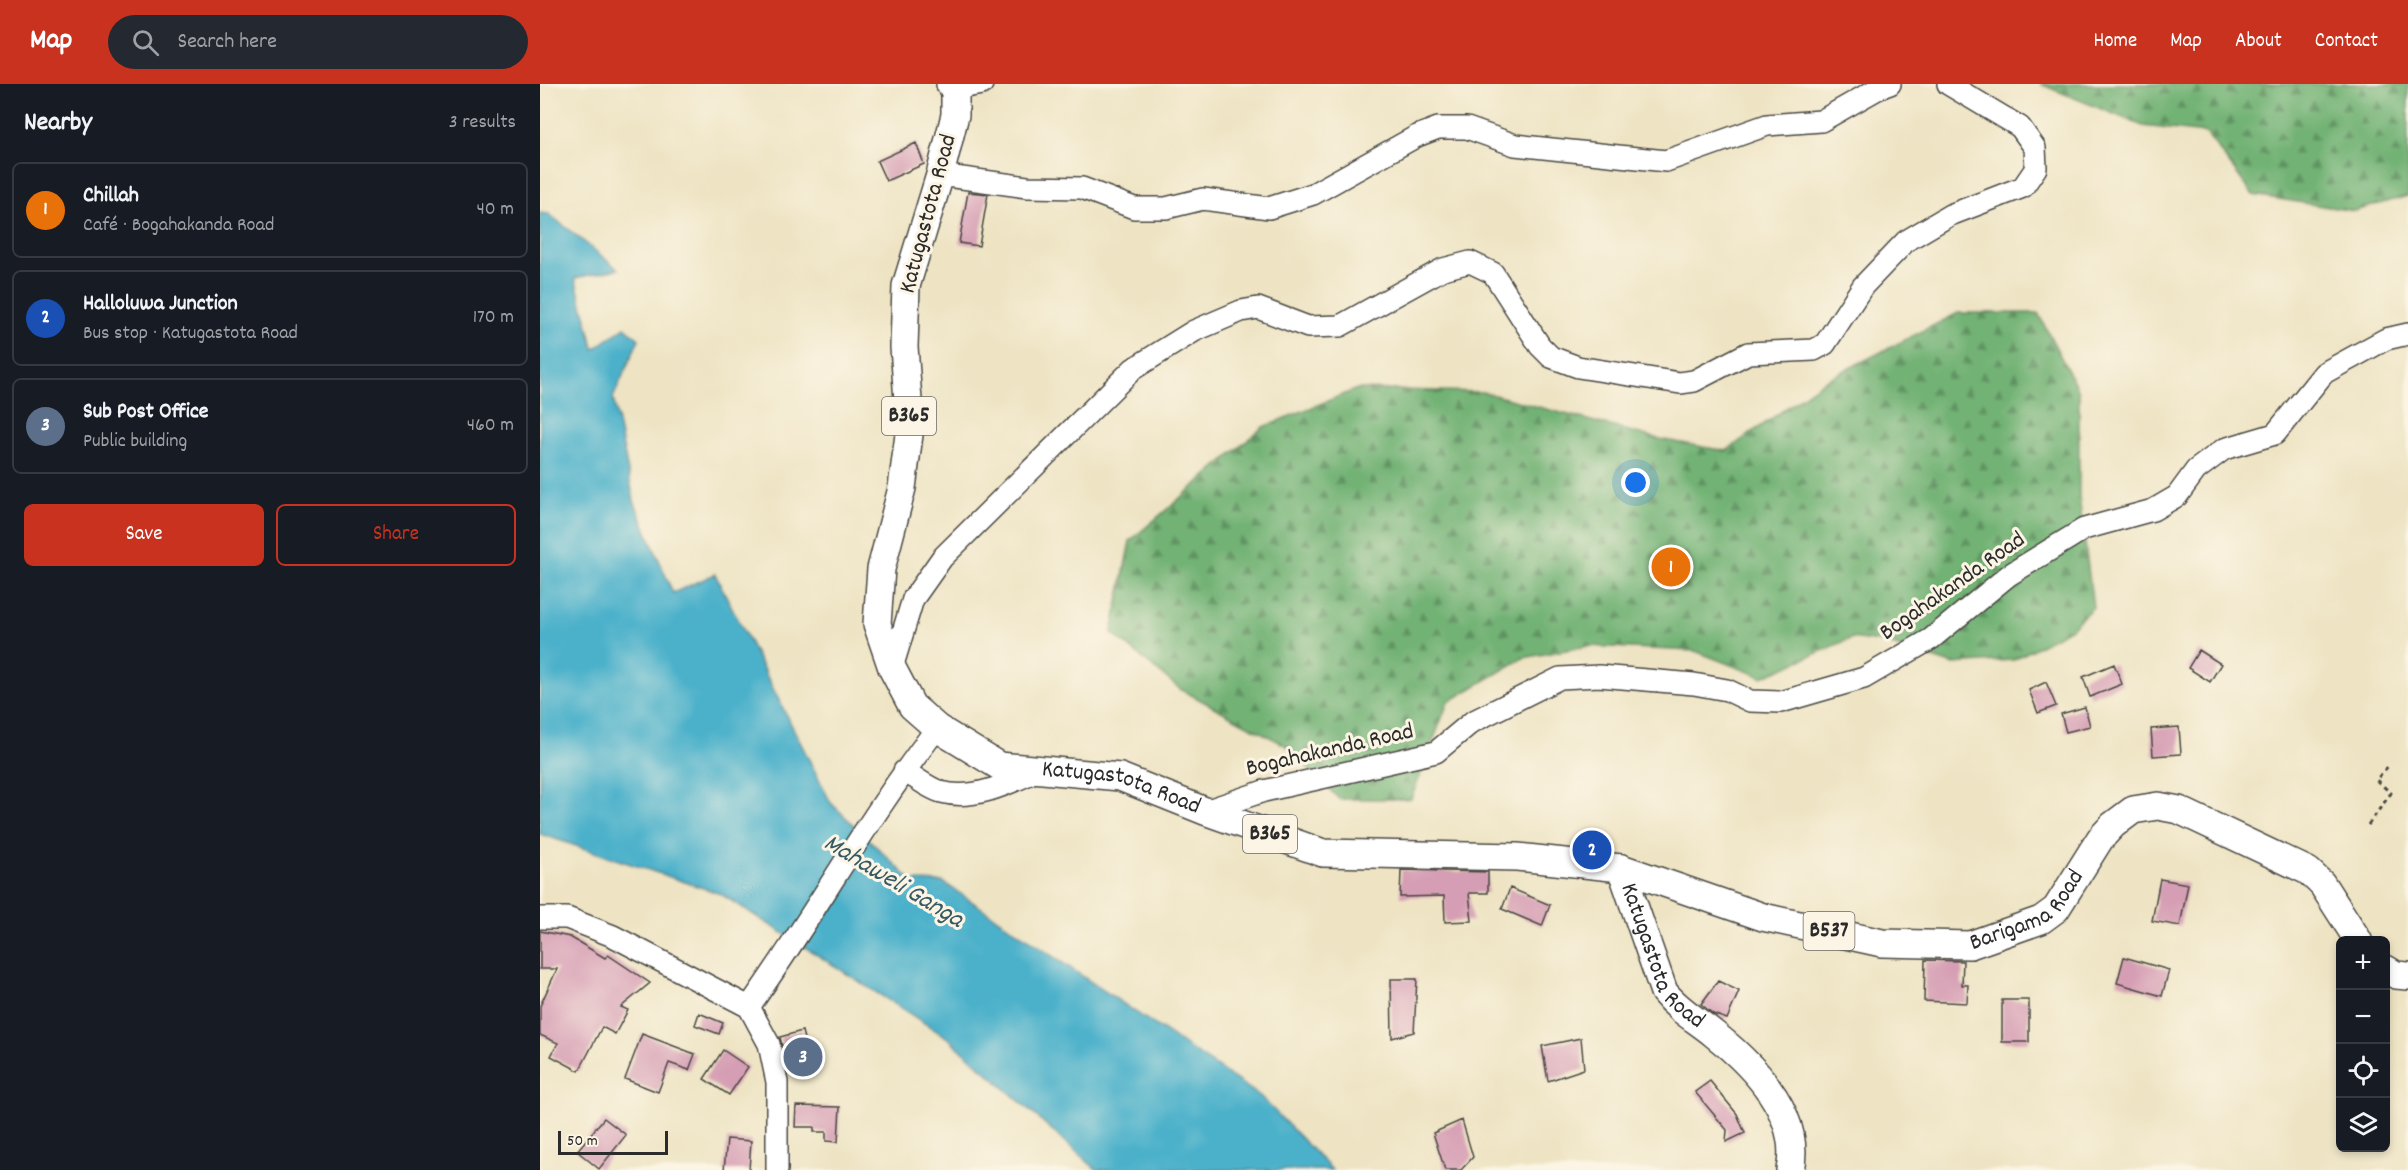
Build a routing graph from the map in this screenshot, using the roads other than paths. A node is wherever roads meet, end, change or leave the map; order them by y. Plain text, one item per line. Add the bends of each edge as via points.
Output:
1 (982, 84) edge
2 (1890, 84) edge
3 (1948, 84) edge
4 (953, 87) edge
5 (940, 175) junction
6 (2408, 334) edge
7 (892, 668) junction
8 (937, 728) junction
9 (1036, 771) junction
10 (900, 777) junction
11 (1204, 811) junction
12 (1621, 868) junction
13 (540, 918) edge
14 (2355, 936) edge
15 (2390, 972) edge
16 (2408, 976) edge
17 (749, 1007) junction
18 (777, 1170) edge
19 (1790, 1170) edge

1 - 4 street
2 - 5 street via 1821,121 1767,125 1666,160 1515,145 1467,128 1438,128 1417,135 1312,194 1269,208 1203,199 1166,208 1134,208 1082,188 1027,187
3 - 7 street via 2020,127 2035,148 2036,168 2023,187 1950,215 1906,241 1863,286 1826,344 1814,350 1748,352 1694,381 1680,383 1578,367 1551,357 1493,273 1470,262 1443,269 1340,326 1308,327 1258,308 1241,311 1194,331 1133,369 942,558 913,599
4 - 5 main road, Katugastota Road / B365 via 956,115
5 - 7 main road, Katugastota Road / B365 via 906,286 904,347 910,427 902,488 881,569 877,624
6 - 11 street, Bogahakanda Road via 2386,339 2324,373 2276,434 2224,449 2196,470 2177,496 2153,510 2084,529 2009,575 1931,639 1864,678 1780,702 1750,701 1727,690 1694,684 1599,676 1560,678 1472,722 1436,752 1264,791
7 - 8 main road, Katugastota Road / B365 via 912,706
8 - 9 main road, Katugastota Road / B365 via 999,766
8 - 10 street
9 - 10 street via 1002,786 969,794 941,792
9 - 11 main road, Katugastota Road / B365 via 1120,777
10 - 17 street
11 - 12 main road, Katugastota Road / B365 via 1323,853 1517,857
12 - 14 main road, Barigama Road / B537 via 1763,917 1882,943 1970,945 2049,915 2066,896 2100,839 2114,825 2133,810 2158,806 2180,810 2308,871 2322,884
12 - 19 main road, Katugastota Road via 1664,992 1674,1005 1733,1051 1769,1090 1791,1138
13 - 17 street via 567,918 613,936
15 - 16 main road
17 - 18 street via 769,1044 777,1082

